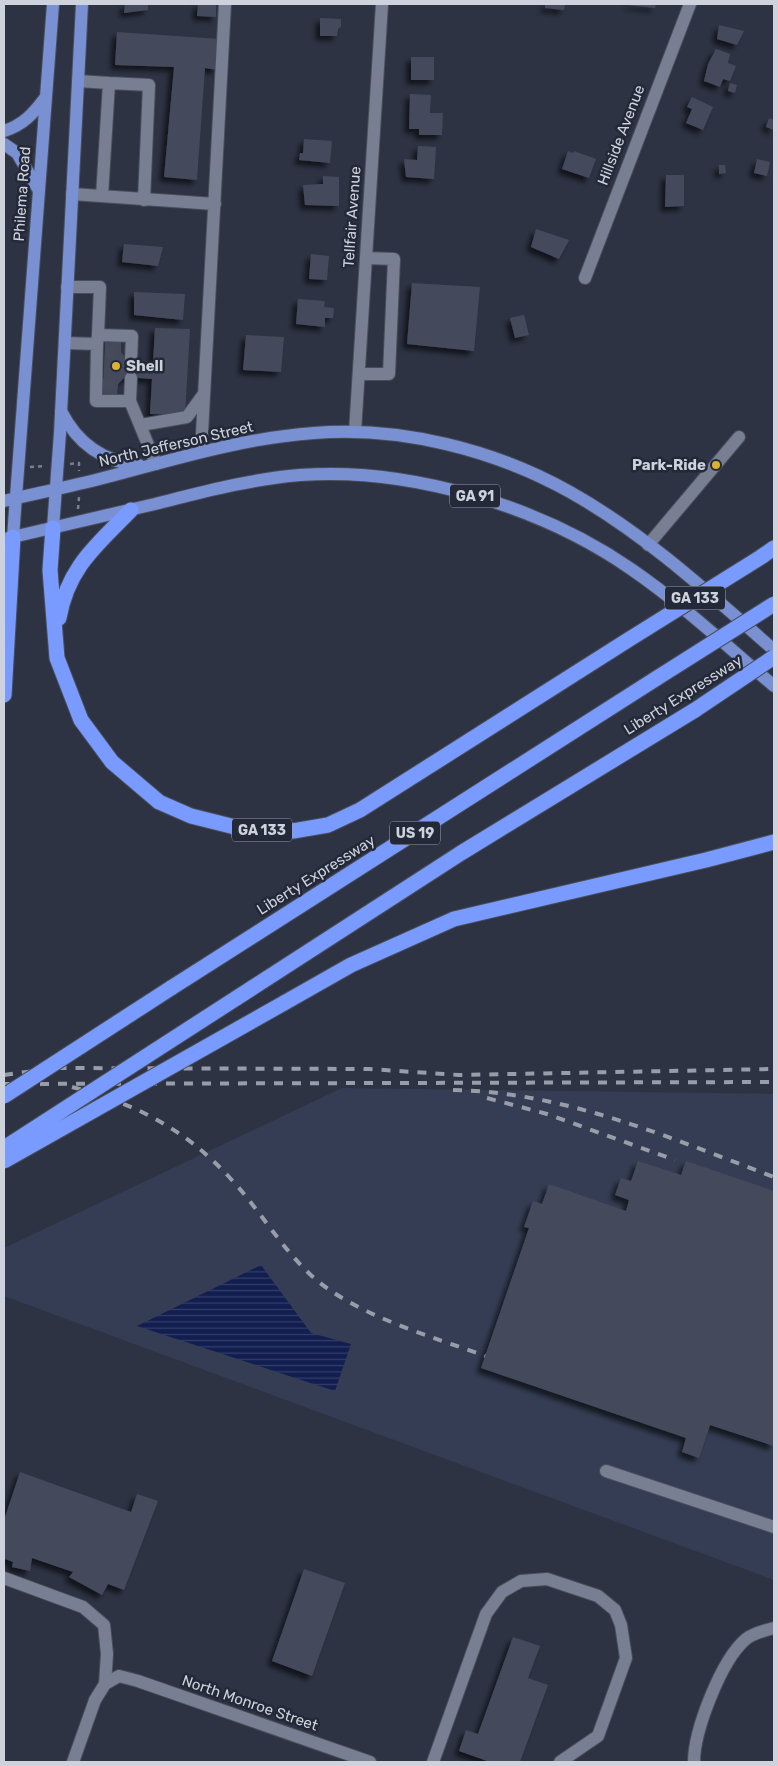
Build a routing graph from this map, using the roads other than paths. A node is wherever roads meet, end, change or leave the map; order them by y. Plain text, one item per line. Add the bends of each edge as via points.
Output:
1 (53, 4) edge
2 (82, 4) edge
3 (225, 4) edge
4 (382, 4) edge
5 (690, 4) edge
6 (78, 81) junction
7 (109, 83) junction
8 (45, 98) junction
9 (4, 130) edge
10 (4, 144) edge
11 (39, 189) junction
12 (72, 194) junction
13 (102, 196) junction
14 (144, 200) junction
15 (214, 204) junction
16 (366, 258) junction
17 (584, 278) dead end
18 (68, 287) junction
19 (65, 343) junction
20 (99, 345) junction
21 (128, 355) dead end
22 (358, 374) junction
23 (126, 383) dead end
24 (205, 392) junction
25 (130, 401) junction
26 (61, 411) junction
27 (140, 425) junction
28 (355, 432) junction
29 (739, 437) dead end
30 (201, 452) junction
31 (153, 464) junction
32 (54, 490) junction
33 (10, 500) edge
34 (131, 510) junction
35 (53, 528) junction
36 (9, 538) edge
37 (648, 545) junction
38 (768, 553) edge
39 (774, 604) edge
40 (6, 620) edge
41 (55, 639) junction
42 (774, 650) edge
43 (774, 658) edge
44 (774, 686) edge
45 (4, 695) edge
46 (772, 842) edge
47 (4, 1096) edge
48 (4, 1148) edge
49 (4, 1161) edge
50 (606, 1471) dead end
51 (774, 1527) edge
52 (4, 1578) edge
53 (774, 1628) edge
54 (105, 1684) junction
55 (72, 1762) edge
56 (370, 1762) edge
57 (433, 1762) edge
58 (560, 1762) edge
59 (694, 1762) edge

1 - 8 main road, Philema Road
2 - 6 main road
3 - 15 street
4 - 16 street, Tellfair Avenue
5 - 17 street, Hillside Avenue
6 - 7 street
6 - 12 main road
7 - 13 street
7 - 14 street via 149,85
8 - 9 main road via 18,127
8 - 11 main road, Philema Road
10 - 11 main road via 17,153
11 - 33 main road, Philema Road via 18,467
12 - 13 street
12 - 18 main road
13 - 14 street
14 - 15 street
15 - 24 street
16 - 22 street, Tellfair Avenue
16 - 22 street via 394,259 389,374
18 - 19 main road
18 - 20 street via 100,287
19 - 20 street
19 - 26 main road
20 - 21 street via 132,336
20 - 25 street via 100,384 96,401
22 - 28 street, Tellfair Avenue
23 - 25 street
24 - 27 street via 187,417
24 - 30 street
25 - 27 street
26 - 31 main road via 75,434 95,452 122,462
26 - 32 main road
27 - 31 street
28 - 30 main road, North Jefferson Street / GA 91 via 291,435
28 - 37 main road, North Jefferson Street / GA 91 via 414,438 488,457 569,492
29 - 37 street
30 - 31 main road, North Jefferson Street / GA 91
31 - 32 main road, North Jefferson Street
32 - 33 main road, North Jefferson Street
32 - 35 main road, GA 133
33 - 36 main road, Philema Road
34 - 35 main road, GA 91
34 - 41 highway via 98,541 72,578 63,598
34 - 44 main road, GA 91 via 248,482 326,474 404,480 471,495 566,532 629,568 676,601
35 - 36 main road, GA 91
35 - 41 highway, GA 133 via 50,570
36 - 40 highway
37 - 42 main road, North Jefferson Street / GA 91
38 - 41 highway, GA 133, bridge via 360,810 328,825 292,831 247,830 191,816 159,802 112,762 81,720 57,658
39 - 47 highway, Liberty Expressway / US 19, bridge
40 - 45 highway
43 - 48 highway, Liberty Expressway / US 19, bridge via 461,854
46 - 49 highway, bridge via 454,919 351,965
50 - 51 street
52 - 54 street via 83,1607 104,1625 108,1654
53 - 59 street via 746,1639 722,1670 694,1746
54 - 55 street via 95,1700
54 - 56 street, North Monroe Street via 119,1676 148,1684
57 - 58 street via 486,1614 502,1592 521,1581 547,1580 598,1596 615,1610 626,1658 598,1736

